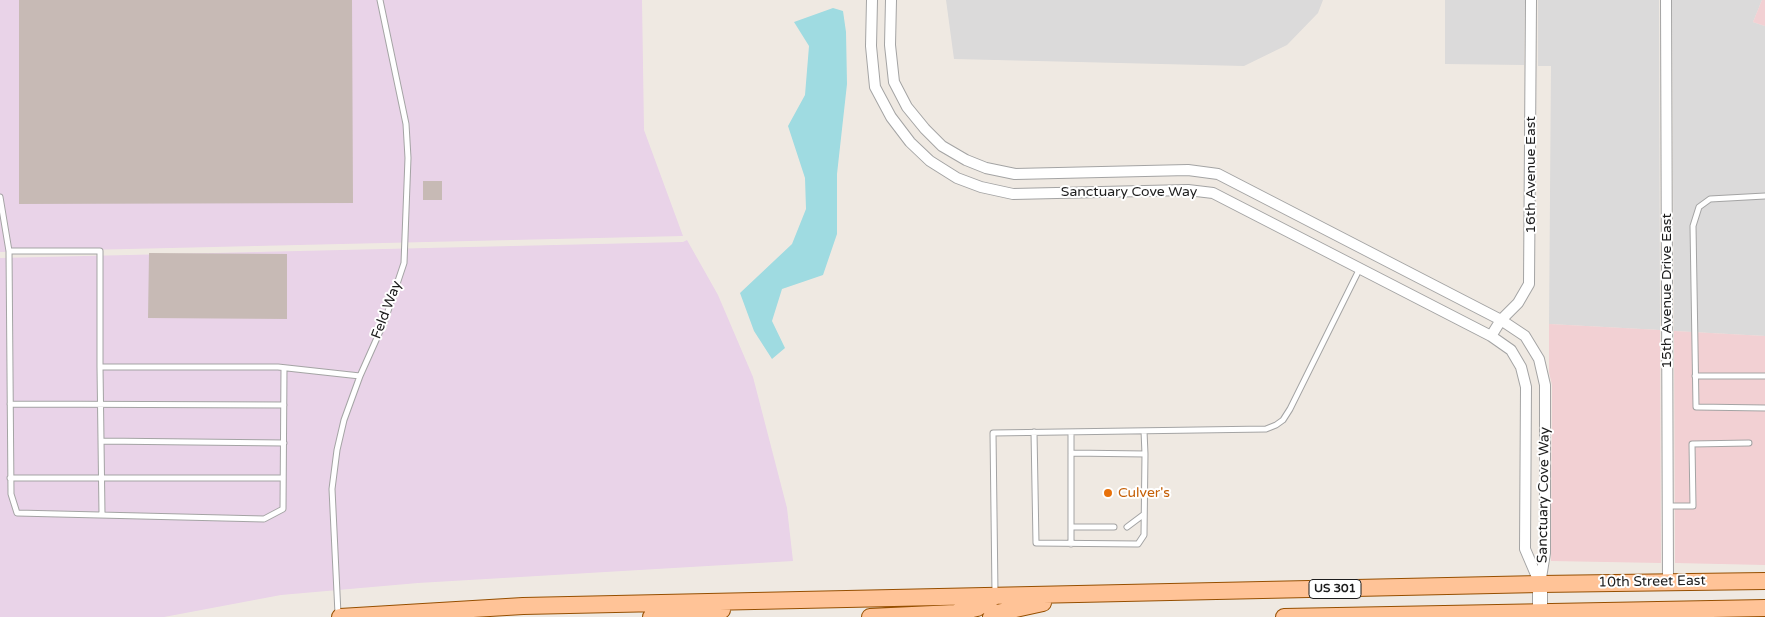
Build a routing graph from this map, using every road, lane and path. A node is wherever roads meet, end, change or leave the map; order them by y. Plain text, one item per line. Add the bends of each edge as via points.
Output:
1 (380, 0) edge
2 (872, 0) edge
3 (891, 0) edge
4 (1531, 0) edge
5 (1666, 0) edge
6 (1765, 196) edge
7 (0, 197) edge
8 (9, 251) junction
9 (1360, 268) junction
10 (1501, 320) junction
11 (1491, 336) junction
12 (100, 367) junction
13 (284, 368) junction
14 (360, 376) junction
15 (1695, 376) junction
16 (1765, 376) edge
17 (10, 404) junction
18 (101, 405) junction
19 (284, 405) junction
20 (1765, 408) edge
21 (1144, 431) junction
22 (1034, 432) junction
23 (1071, 432) junction
24 (101, 442) junction
25 (284, 442) junction
26 (1749, 443) dead end
27 (1071, 453) junction
28 (1145, 454) junction
29 (101, 477) junction
30 (10, 478) junction
31 (283, 478) junction
32 (1668, 506) junction
33 (102, 514) junction
34 (1143, 515) junction
35 (1114, 527) dead end
36 (1127, 527) dead end
37 (1071, 528) junction
38 (1071, 544) junction
39 (1765, 581) edge
40 (1668, 582) junction
41 (1540, 584) junction
42 (1090, 594) junction
43 (995, 596) junction
44 (769, 601) junction
45 (1765, 608) edge
46 (1540, 614) edge
47 (339, 617) edge
48 (651, 617) edge
49 (870, 617) edge
50 (991, 617) edge
51 (1284, 617) edge

1 - 14 lane, Feld Way via 406,124 404,263 385,320
2 - 9 street, Sanctuary Cove Way via 871,46 875,87 891,117 910,142 930,161 957,178 1013,194 1188,190 1212,193
3 - 10 street, Sanctuary Cove Way via 890,45 894,82 907,107 925,129 942,146 966,160 1014,174 1188,170 1218,174
4 - 10 street, 16th Avenue East via 1529,284 1518,304
5 - 32 street, 15th Avenue Drive East
6 - 15 lane via 1710,199 1699,207 1693,226
7 - 8 lane
8 - 12 lane via 100,251
8 - 17 lane
9 - 11 street, Sanctuary Cove Way
9 - 21 lane via 1283,420 1266,429
10 - 11 street, 16th Avenue East
10 - 41 street, Sanctuary Cove Way via 1525,336 1539,359 1545,384 1545,553
11 - 41 street, Sanctuary Cove Way via 1511,350 1521,367 1526,387 1525,549
12 - 13 lane
12 - 18 lane
13 - 14 lane
13 - 19 lane
14 - 47 lane, Feld Way via 344,420 332,488
15 - 16 lane
15 - 20 lane via 1696,408
17 - 18 lane
17 - 30 lane
18 - 19 lane
18 - 24 lane
19 - 25 lane
21 - 23 lane
21 - 28 lane
22 - 23 lane
22 - 38 lane via 1036,543
22 - 43 lane via 993,433
23 - 27 lane
24 - 25 lane
24 - 29 lane
25 - 31 lane
26 - 32 lane via 1692,444 1693,506
27 - 28 lane
27 - 37 lane
28 - 34 lane
29 - 30 lane
29 - 31 lane
29 - 33 lane
30 - 33 lane via 17,513
31 - 33 lane via 283,509 264,519
32 - 40 street, 15th Avenue Drive East
34 - 36 lane
34 - 38 lane via 1144,534 1138,544
35 - 37 lane
37 - 38 lane
39 - 40 main road, 10th Street East / US 301
40 - 41 main road, 10th Street East / US 301
41 - 42 main road, US 301
41 - 46 street
42 - 43 main road, US 301
42 - 50 main road
43 - 44 main road, US 301
43 - 49 main road via 977,608 955,613
44 - 47 main road, US 301 via 523,606
44 - 48 main road via 692,616
45 - 46 main road, 10th Street East / US 301
46 - 51 main road, US 301

